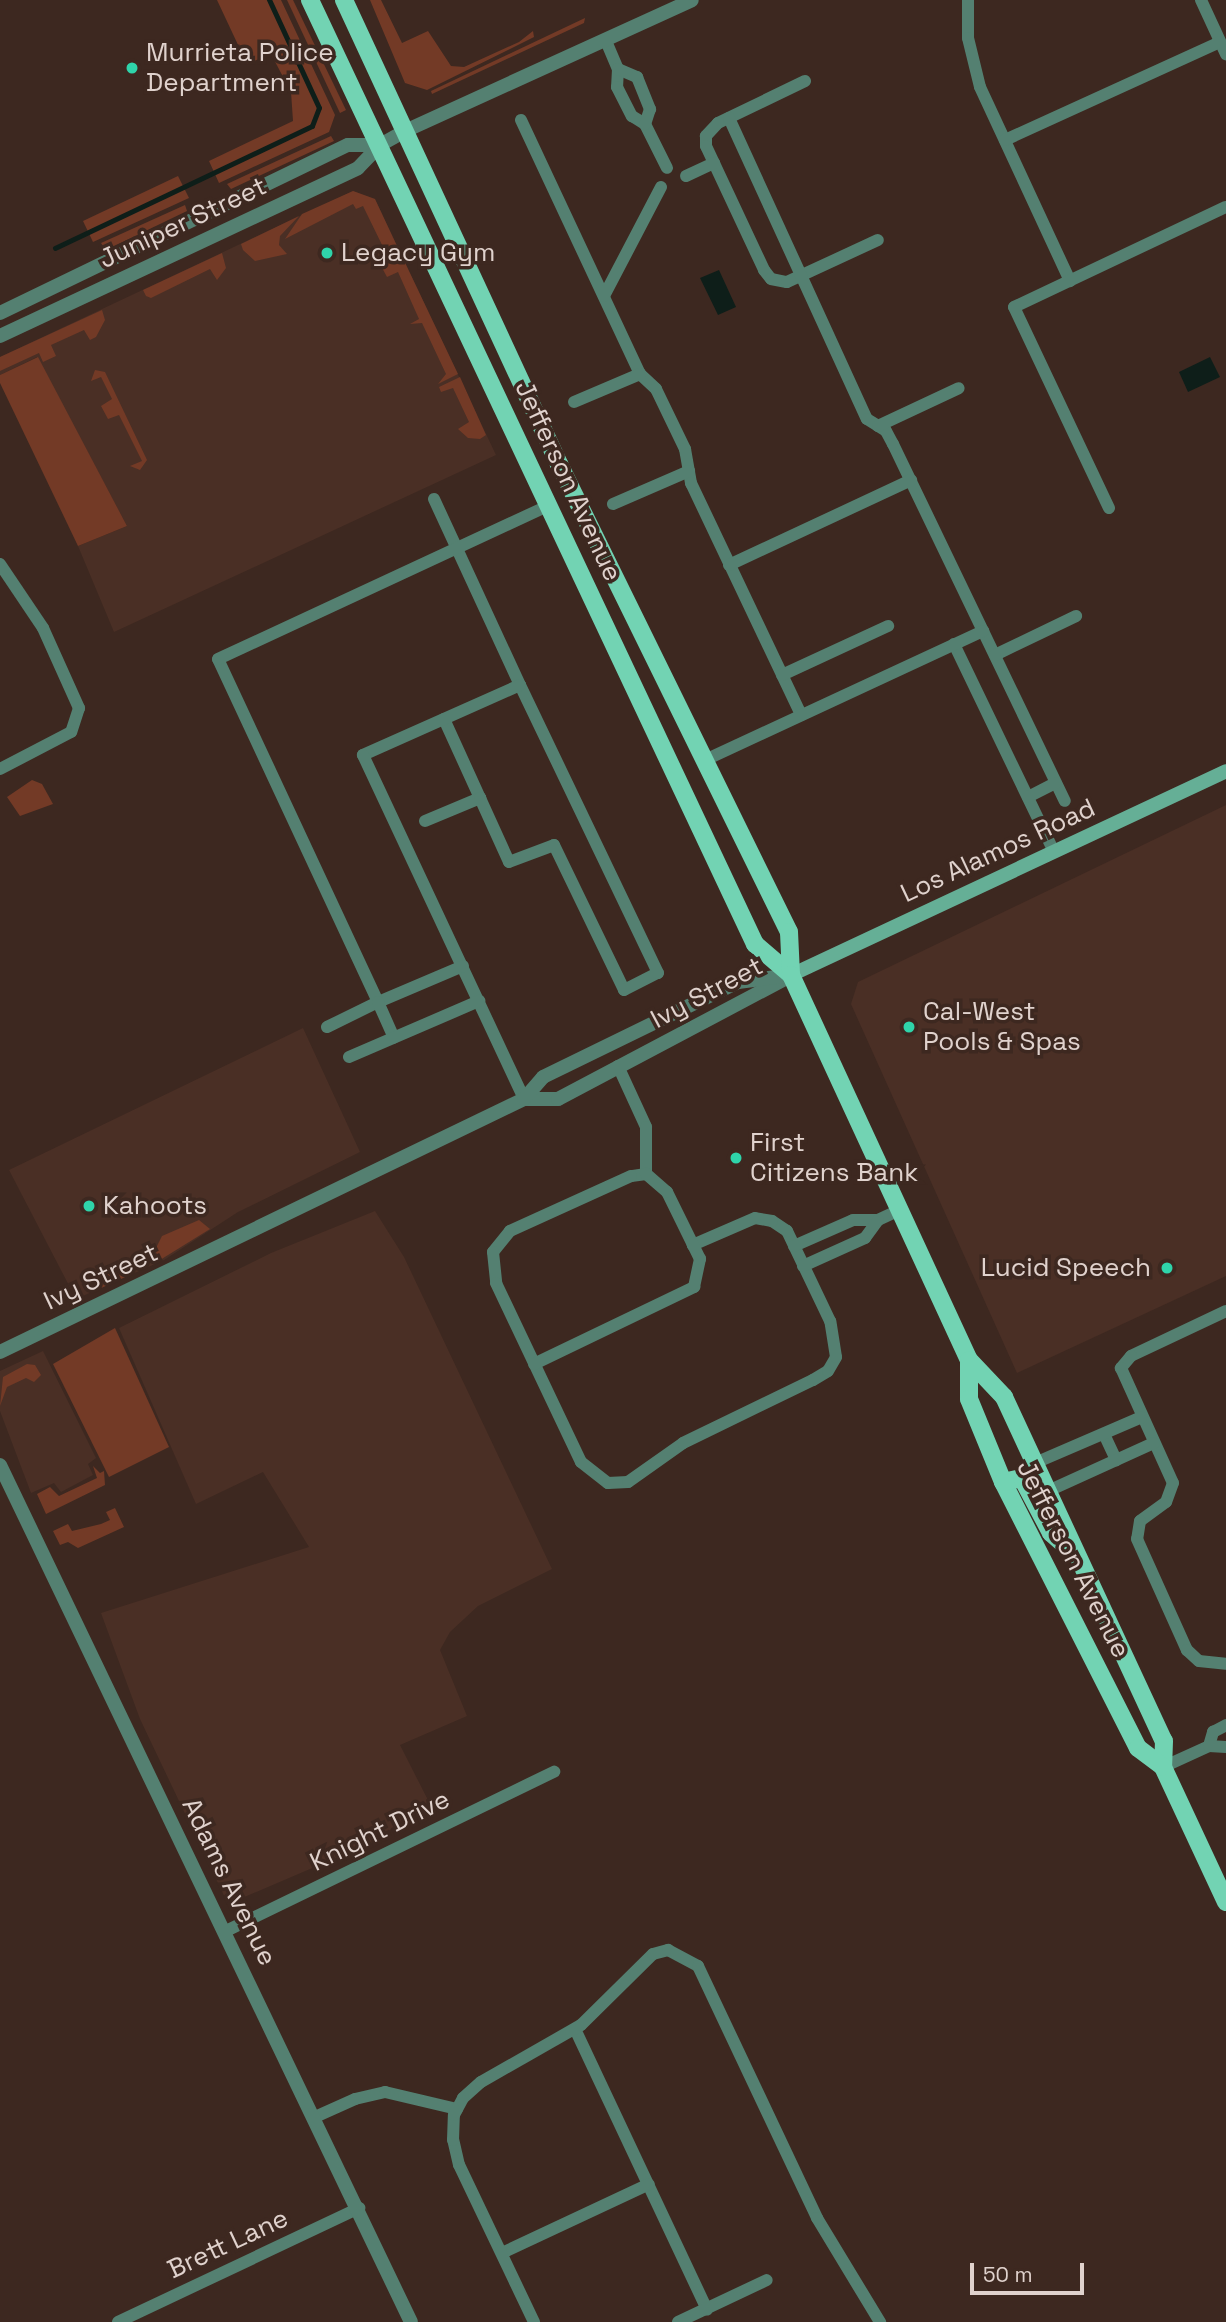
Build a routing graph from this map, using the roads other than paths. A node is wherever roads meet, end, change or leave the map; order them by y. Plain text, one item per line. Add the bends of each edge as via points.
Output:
1 (310, 0) edge
2 (344, 0) edge
3 (692, 0) edge
4 (968, 0) edge
5 (1200, 0) edge
6 (606, 41) junction
7 (1223, 48) edge
8 (618, 69) junction
9 (805, 81) dead end
10 (729, 118) junction
11 (521, 120) dead end
12 (646, 124) junction
13 (405, 131) junction
14 (1005, 140) junction
15 (380, 145) junction
16 (714, 163) junction
17 (667, 168) dead end
18 (686, 176) dead end
19 (661, 187) dead end
20 (1226, 207) edge
21 (878, 240) dead end
22 (800, 277) junction
23 (1070, 281) junction
24 (604, 296) junction
25 (0, 313) edge
26 (0, 336) edge
27 (640, 374) junction
28 (959, 388) dead end
29 (574, 402) dead end
30 (878, 426) junction
31 (515, 428) junction
32 (559, 464) junction
33 (689, 471) junction
34 (911, 480) junction
35 (434, 499) dead end
36 (614, 504) dead end
37 (551, 505) junction
38 (1109, 508) dead end
39 (456, 547) junction
40 (0, 564) edge
41 (729, 565) junction
42 (1076, 617) dead end
43 (888, 626) dead end
44 (983, 631) junction
45 (954, 644) junction
46 (995, 655) junction
47 (782, 675) junction
48 (520, 685) junction
49 (801, 716) junction
50 (444, 719) junction
51 (703, 761) junction
52 (0, 769) edge
53 (1226, 771) edge
54 (1056, 783) junction
55 (1028, 797) junction
56 (481, 798) junction
57 (1065, 801) dead end
58 (425, 821) dead end
59 (1054, 852) junction
60 (463, 966) junction
61 (791, 975) junction
62 (479, 1001) junction
63 (378, 1002) junction
64 (327, 1027) dead end
65 (394, 1038) junction
66 (349, 1058) dead end
67 (618, 1066) junction
68 (524, 1100) junction
69 (646, 1174) junction
70 (899, 1210) junction
71 (878, 1220) junction
72 (693, 1245) junction
73 (794, 1246) junction
74 (803, 1266) junction
75 (1226, 1311) edge
76 (0, 1352) edge
77 (969, 1360) junction
78 (534, 1364) junction
79 (1142, 1417) junction
80 (1104, 1434) junction
81 (1154, 1443) junction
82 (1116, 1460) junction
83 (1035, 1463) junction
84 (0, 1465) edge
85 (1003, 1482) junction
86 (1048, 1491) junction
87 (1077, 1555) junction
88 (1226, 1664) edge
89 (1226, 1725) edge
90 (1209, 1746) junction
91 (1226, 1747) edge
92 (1163, 1767) junction
93 (554, 1772) dead end
94 (1226, 1902) edge
95 (226, 1931) junction
96 (576, 2029) junction
97 (457, 2109) junction
98 (315, 2117) junction
99 (649, 2184) junction
100 (359, 2207) junction
101 (502, 2253) junction
102 (766, 2280) dead end
103 (706, 2309) junction
104 (118, 2322) edge
105 (411, 2322) edge
106 (534, 2322) edge
107 (678, 2322) edge
108 (880, 2322) edge

1 - 15 main road, Jefferson Avenue
2 - 13 main road, Jefferson Avenue
3 - 6 street, Juniper Street
4 - 14 street via 975,71
5 - 7 street
6 - 8 street
6 - 13 street, Juniper Street
7 - 14 street
8 - 12 street via 617,87 632,116
8 - 12 street via 636,77 650,109
9 - 10 street
10 - 16 street via 706,136
10 - 22 street
11 - 24 street
12 - 17 street
13 - 15 street, Juniper Street
13 - 32 main road, Jefferson Avenue
14 - 23 street
15 - 25 street, Juniper Street via 348,145
15 - 26 street, Juniper Street via 358,168
15 - 31 main road, Jefferson Avenue
16 - 18 street
16 - 22 street via 764,270 779,282
19 - 24 street
20 - 23 street
21 - 22 street
22 - 30 street via 867,419
23 - 38 street via 1014,307
24 - 27 street
27 - 29 street
27 - 33 street via 656,389 685,449
28 - 30 street
30 - 34 street via 886,431
31 - 32 main road via 527,429 546,460
31 - 37 main road, Jefferson Avenue
32 - 51 main road, Jefferson Avenue
33 - 36 street
33 - 41 street
34 - 41 street
34 - 44 street
35 - 39 street
37 - 39 street
37 - 61 main road, Jefferson Avenue via 755,944
39 - 48 street
39 - 63 street via 218,659
40 - 52 street via 43,628 79,708 71,732
41 - 47 street
42 - 46 street
43 - 47 street
44 - 45 street
44 - 46 street
45 - 49 street
45 - 55 street
46 - 54 street
47 - 49 street
48 - 50 street
48 - 56 street via 658,973 624,990 554,845 509,862
49 - 51 street
50 - 56 street
50 - 60 street via 363,755
51 - 61 main road, Jefferson Avenue via 789,932
53 - 59 main road, Los Alamos Road
54 - 55 street
54 - 57 street
55 - 59 street
56 - 58 street
59 - 61 main road, Los Alamos Road
60 - 62 street
60 - 63 street
61 - 67 street, Ivy Street
61 - 68 street, Ivy Street via 737,982 543,1077
61 - 70 main road, Jefferson Avenue
62 - 65 street
62 - 68 street
63 - 64 street
63 - 65 street
65 - 66 street
67 - 68 street, Ivy Street via 558,1099
67 - 69 street via 648,1134
68 - 76 street, Ivy Street
69 - 72 street via 667,1192
69 - 78 street via 631,1176 510,1231 493,1257 496,1283
70 - 71 street
70 - 77 main road, Jefferson Avenue
71 - 73 street via 853,1220
71 - 74 street via 865,1238
72 - 73 street via 746,1221 772,1221 787,1231
72 - 78 street via 699,1259 694,1287
73 - 74 street
74 - 78 street via 830,1321 836,1357 828,1371 703,1433 628,1482 608,1483 581,1462
75 - 79 street via 1125,1361 1121,1376
77 - 83 main road, Jefferson Avenue via 1004,1397
77 - 85 main road, Jefferson Avenue via 969,1399
79 - 80 street
79 - 81 street
80 - 82 street
80 - 83 street
81 - 82 street
81 - 88 street via 1173,1489 1166,1502 1140,1521 1137,1539 1187,1650 1199,1661
82 - 86 street
83 - 86 main road, Jefferson Avenue
84 - 95 street, Adams Avenue
85 - 87 main road via 1022,1478 1051,1533
85 - 92 main road, Jefferson Avenue via 1138,1748
86 - 87 main road, Jefferson Avenue
87 - 92 main road, Jefferson Avenue via 1164,1741
89 - 90 street via 1213,1732
90 - 91 street
90 - 92 street
92 - 94 main road, Jefferson Avenue
93 - 95 street, Knight Drive
95 - 98 street, Adams Avenue
96 - 97 street via 481,2082
96 - 99 street
96 - 108 street via 653,1954 668,1950 698,1966 817,2218
97 - 98 street via 385,2092
97 - 101 street via 453,2140 459,2165
98 - 100 street, Adams Avenue
99 - 101 street
99 - 103 street
100 - 104 street, Brett Lane
100 - 105 street, Adams Avenue
101 - 106 street
102 - 103 street
103 - 107 street

